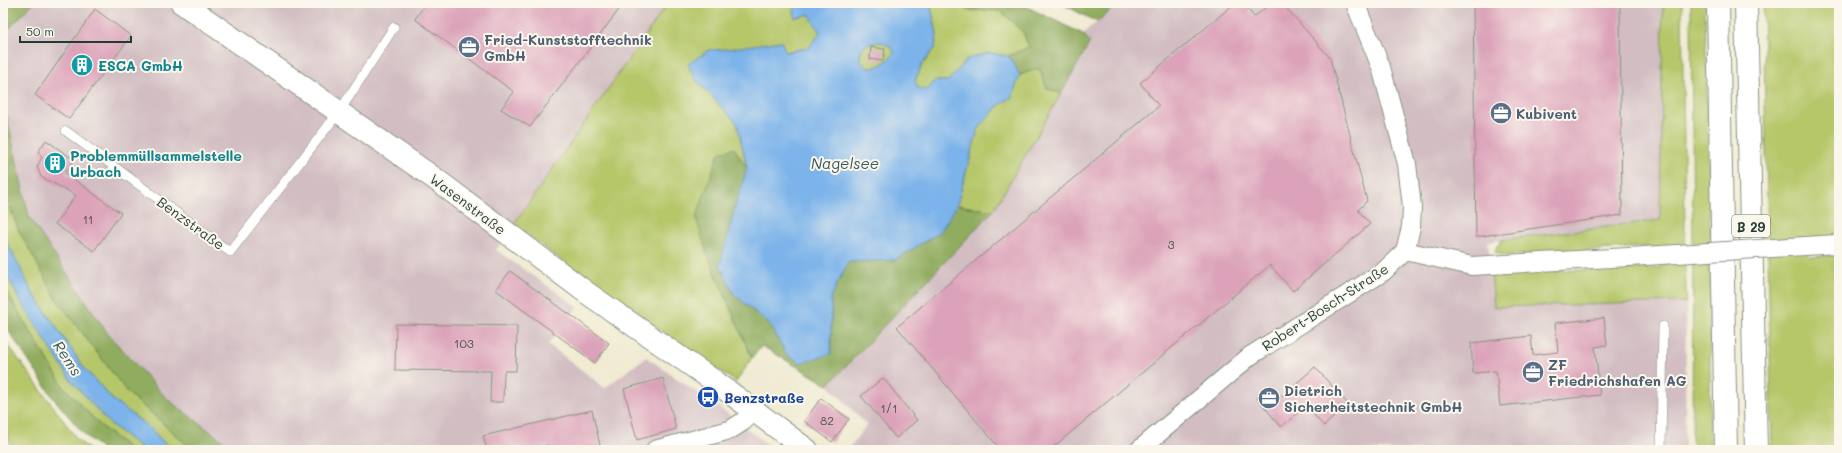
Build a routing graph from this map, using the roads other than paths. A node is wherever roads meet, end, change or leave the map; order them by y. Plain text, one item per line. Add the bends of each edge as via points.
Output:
1 (182, 3) edge
2 (1355, 3) edge
3 (1718, 3) edge
4 (1746, 3) edge
5 (394, 27) dead end
6 (339, 112) junction
7 (66, 131) dead end
8 (1838, 244) edge
9 (1404, 251) junction
10 (1663, 326) dead end
11 (752, 409) junction
12 (655, 450) edge
13 (808, 450) edge
14 (1139, 450) edge
15 (1661, 450) edge
16 (1726, 450) edge
17 (1756, 450) edge

1 - 6 main road, Wasenstraße
2 - 9 street, Robert-Bosch-Straße via 1381,67 1407,164 1412,207 1411,227
3 - 16 main road, B 29
4 - 17 main road, B 29
5 - 6 lane
6 - 7 lane, Benzstraße via 230,252
6 - 11 main road, Wasenstraße via 434,178 587,293
8 - 9 street, bridge via 1472,266
9 - 14 street, Robert-Bosch-Straße via 1383,272 1250,356
10 - 15 lane
11 - 12 street via 744,421 730,430
11 - 13 main road, Wasenstraße

